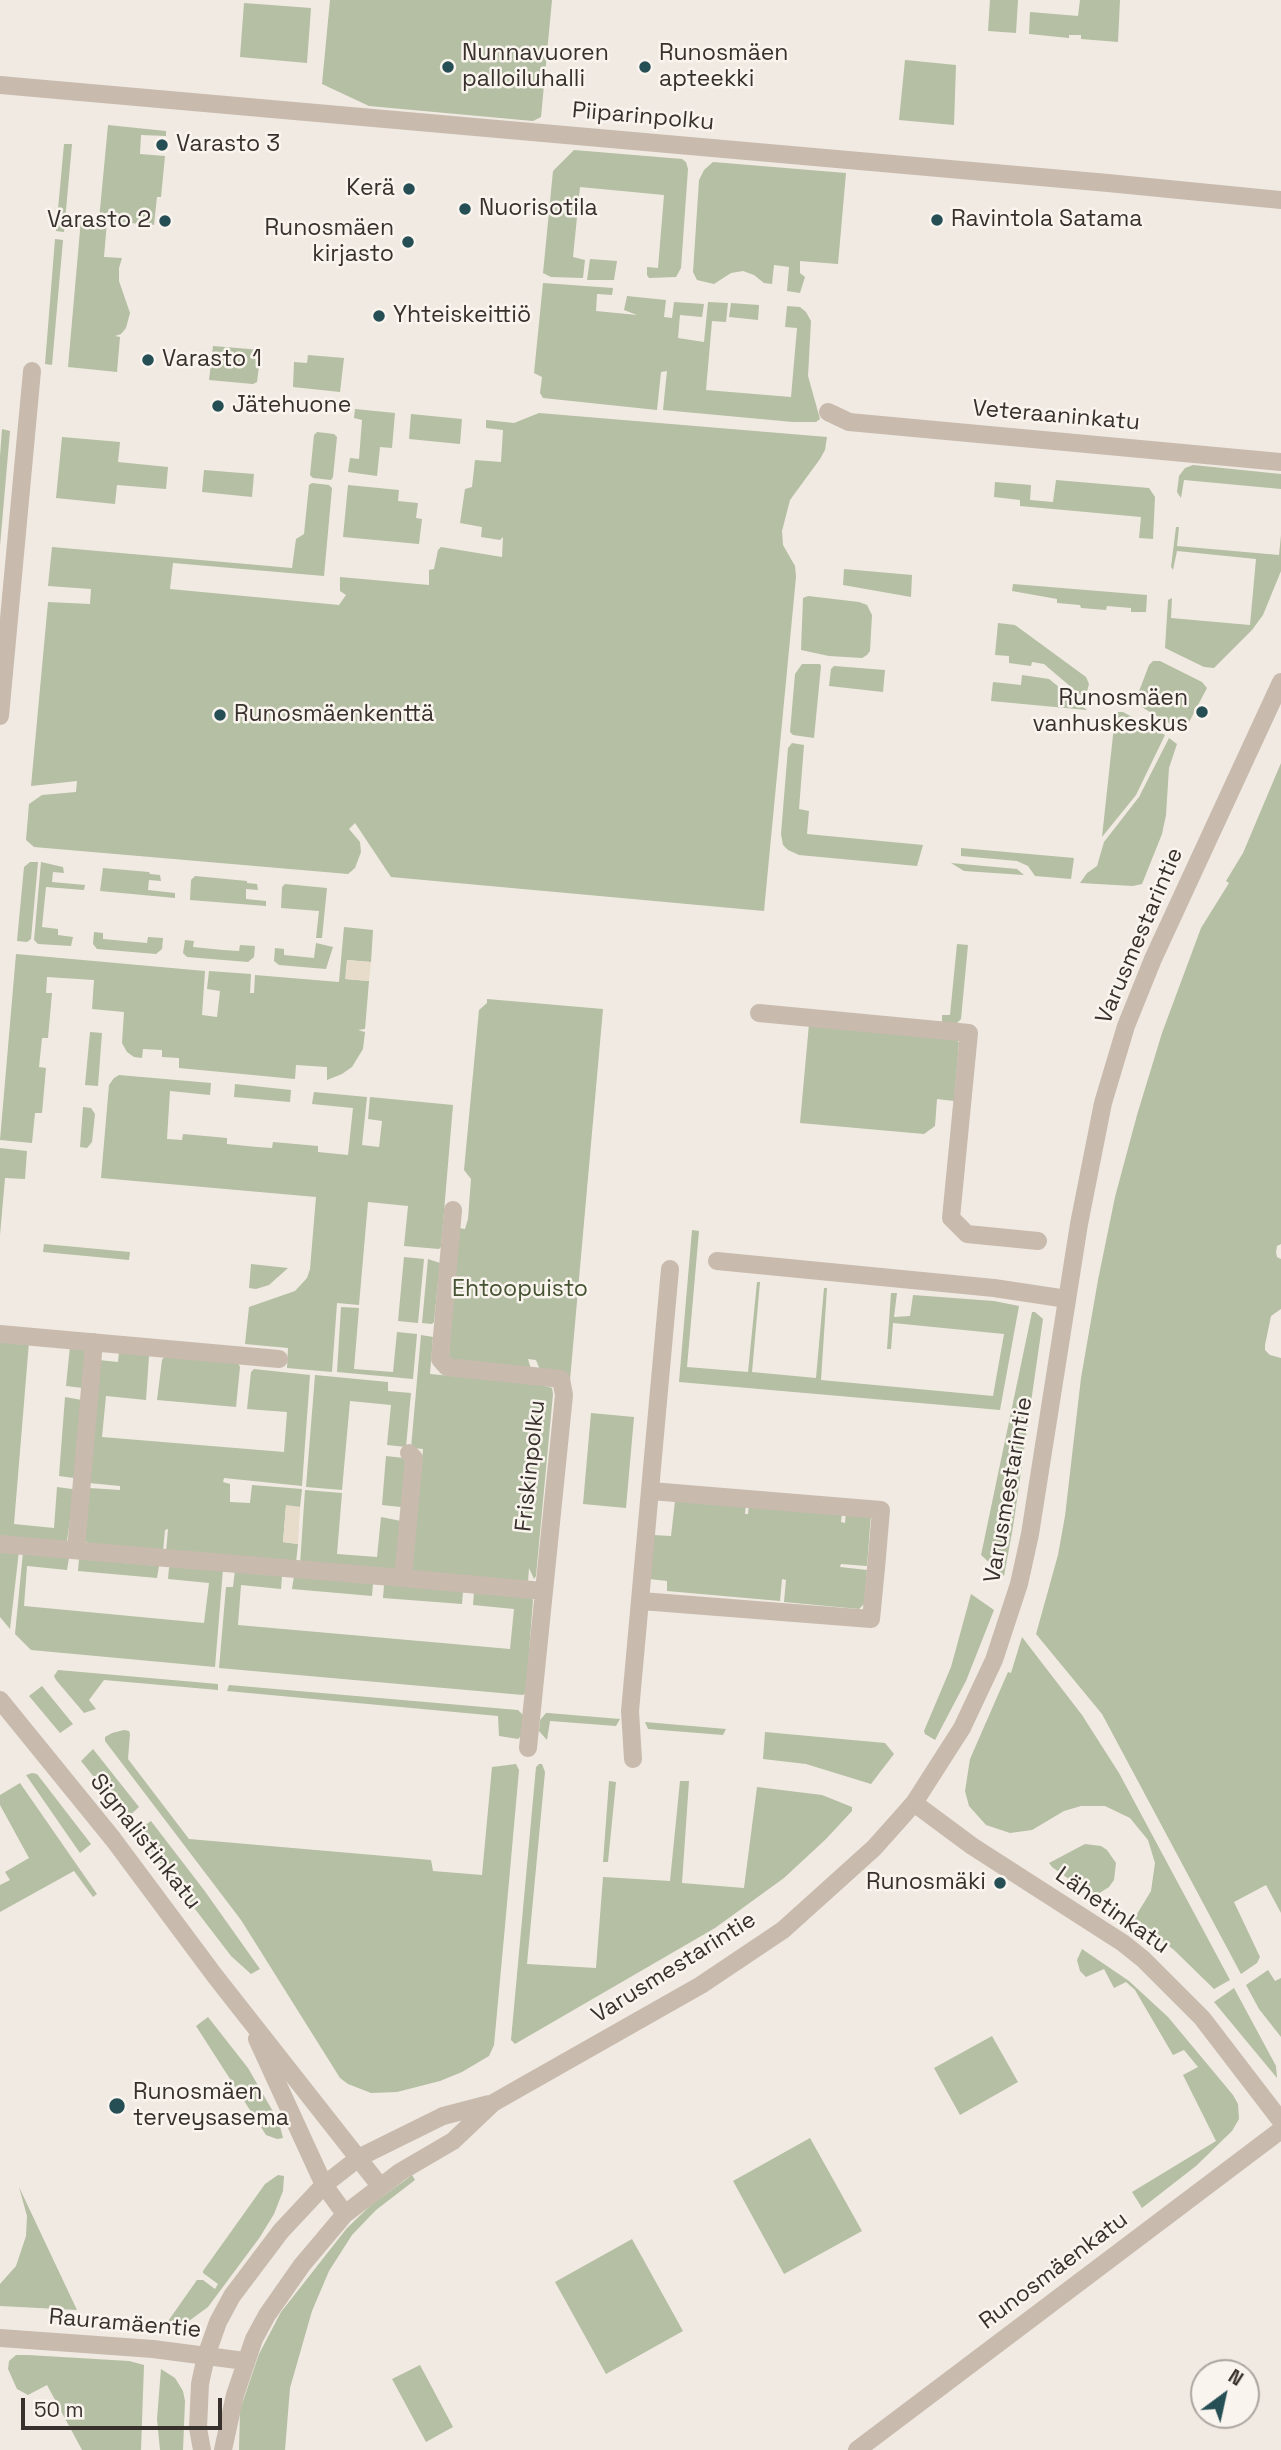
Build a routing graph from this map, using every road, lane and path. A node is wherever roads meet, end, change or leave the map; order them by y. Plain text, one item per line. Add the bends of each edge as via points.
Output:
1 (0, 85) edge
2 (1281, 201) edge
3 (32, 372) dead end
4 (828, 412) dead end
5 (1281, 462) edge
6 (1281, 682) edge
7 (0, 705) edge
8 (759, 1013) dead end
9 (453, 1210) dead end
10 (1038, 1241) dead end
11 (717, 1261) dead end
12 (670, 1269) dead end
13 (1067, 1299) junction
14 (0, 1334) edge
15 (93, 1342) junction
16 (279, 1359) dead end
17 (409, 1453) dead end
18 (651, 1491) junction
19 (0, 1544) edge
20 (76, 1550) junction
21 (403, 1578) junction
22 (543, 1591) junction
23 (641, 1601) junction
24 (0, 1700) edge
25 (528, 1748) dead end
26 (633, 1759) dead end
27 (914, 1802) junction
28 (247, 2017) junction
29 (493, 2103) junction
30 (1281, 2121) edge
31 (1281, 2130) edge
32 (360, 2158) junction
33 (324, 2185) junction
34 (380, 2186) junction
35 (345, 2214) junction
36 (0, 2338) edge
37 (206, 2356) junction
38 (245, 2361) junction
39 (202, 2450) edge
40 (223, 2450) edge
41 (857, 2450) edge

1 - 2 street, Piiparinpolku
3 - 7 street
4 - 5 street, Veteraaninkatu via 849,422
6 - 13 street, Varusmestarintie via 1157,948 1126,1026 1103,1103
8 - 10 street via 969,1033 951,1218 967,1234
9 - 22 street, Friskinpolku via 440,1359 447,1367 561,1379 564,1395
11 - 13 street
12 - 18 street
13 - 27 street, Varusmestarintie via 1030,1534 1005,1630 962,1728
14 - 15 street
15 - 16 street
15 - 20 street
17 - 21 street via 414,1458
18 - 23 street
18 - 23 street via 881,1510 876,1568 871,1619
19 - 20 street
20 - 21 street
21 - 22 street
22 - 25 street, Friskinpolku
23 - 26 street via 631,1711
24 - 28 street, Signalistinkatu via 113,1839
27 - 29 street, Varusmestarintie via 874,1848 783,1930 701,1985
27 - 30 street, Lähetinkatu via 1143,1959 1202,2018
28 - 32 street, Signalistinkatu
28 - 33 street, Signalistinkatu
29 - 32 street, Varusmestarintie via 443,2116
29 - 34 street, Varusmestarintie via 453,2141
31 - 41 street, Runosmäenkatu
32 - 33 street, Varusmestarintie
32 - 34 street, Signalistinkatu
33 - 35 street, Signalistinkatu
33 - 37 street, Varusmestarintie via 281,2231 232,2296
34 - 35 street, Varusmestarintie
35 - 38 street, Varusmestarintie via 267,2315
36 - 37 street, Rauramäentie
37 - 38 street, Rauramäentie
37 - 39 street, Varusmestarintie via 198,2428
38 - 40 street, Varusmestarintie

